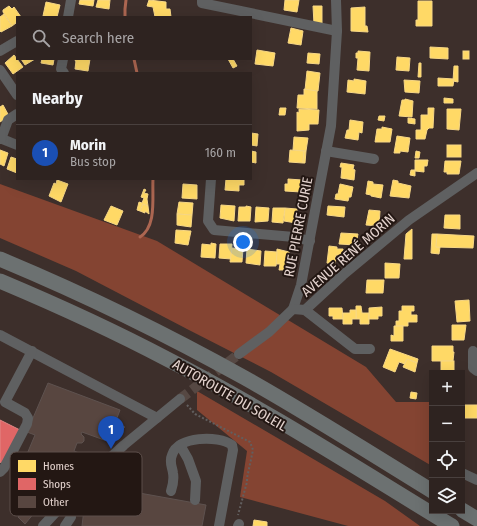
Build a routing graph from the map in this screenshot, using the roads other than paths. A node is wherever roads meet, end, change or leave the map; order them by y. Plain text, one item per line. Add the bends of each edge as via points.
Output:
1 (71, 0) edge
2 (336, 0) edge
3 (202, 1) edge
4 (68, 16) edge
5 (337, 31) junction
6 (16, 41) edge
7 (0, 51) edge
8 (63, 60) edge
9 (0, 70) edge
10 (63, 72) edge
11 (16, 94) edge
12 (16, 115) edge
13 (1, 138) edge
14 (16, 145) edge
15 (326, 150) junction
16 (374, 159) dead end
17 (477, 173) edge
18 (211, 180) edge
19 (310, 242) junction
20 (0, 259) edge
21 (0, 281) edge
22 (293, 309) junction
23 (305, 310) junction
24 (0, 335) edge
25 (370, 349) dead end
26 (32, 351) junction
27 (473, 351) dead end
28 (239, 354) tunnel mouth
29 (477, 371) edge
30 (180, 399) tunnel mouth
31 (157, 418) junction
32 (180, 445) junction
33 (12, 452) edge
34 (117, 452) edge
35 (10, 457) edge
36 (0, 472) edge
37 (465, 474) edge
38 (477, 480) edge
39 (429, 489) edge
40 (172, 491) dead end
41 (195, 500) dead end
42 (465, 512) edge
43 (53, 516) edge
44 (71, 517) dead end
45 (477, 519) edge
46 (43, 526) edge
47 (64, 526) edge
48 (219, 526) edge
49 (452, 526) edge

1 - 4 street
2 - 5 street, RUE PIERRE CURIE
3 - 5 street
5 - 15 street, RUE PIERRE CURIE via 331,126
6 - 7 street
8 - 10 street via 61,69
9 - 11 street
12 - 13 street via 8,120
13 - 14 street
15 - 16 street
15 - 19 street, RUE PIERRE CURIE
17 - 23 street, AVENUE RENÉ MORIN via 409,220
18 - 19 street via 208,221 214,230 294,237
19 - 22 street, RUE PIERRE CURIE
20 - 39 highway, AUTOROUTE DU SOLEIL via 175,340 246,378
21 - 49 highway, AUTOROUTE DU SOLEIL via 81,316 168,359 236,396
22 - 23 street, AVENUE RENÉ MORIN
22 - 28 street, AVENUE RENÉ MORIN via 269,332
23 - 25 street via 355,349
24 - 26 street
26 - 31 street
26 - 33 street via 4,402 25,413 28,418
27 - 29 street via 473,368
30 - 31 street
31 - 34 street
32 - 40 street via 172,453 170,462 174,480
32 - 41 street via 196,481
32 - 48 street via 209,438 232,445
35 - 36 street
37 - 38 street
42 - 45 highway
43 - 46 street
44 - 47 street

